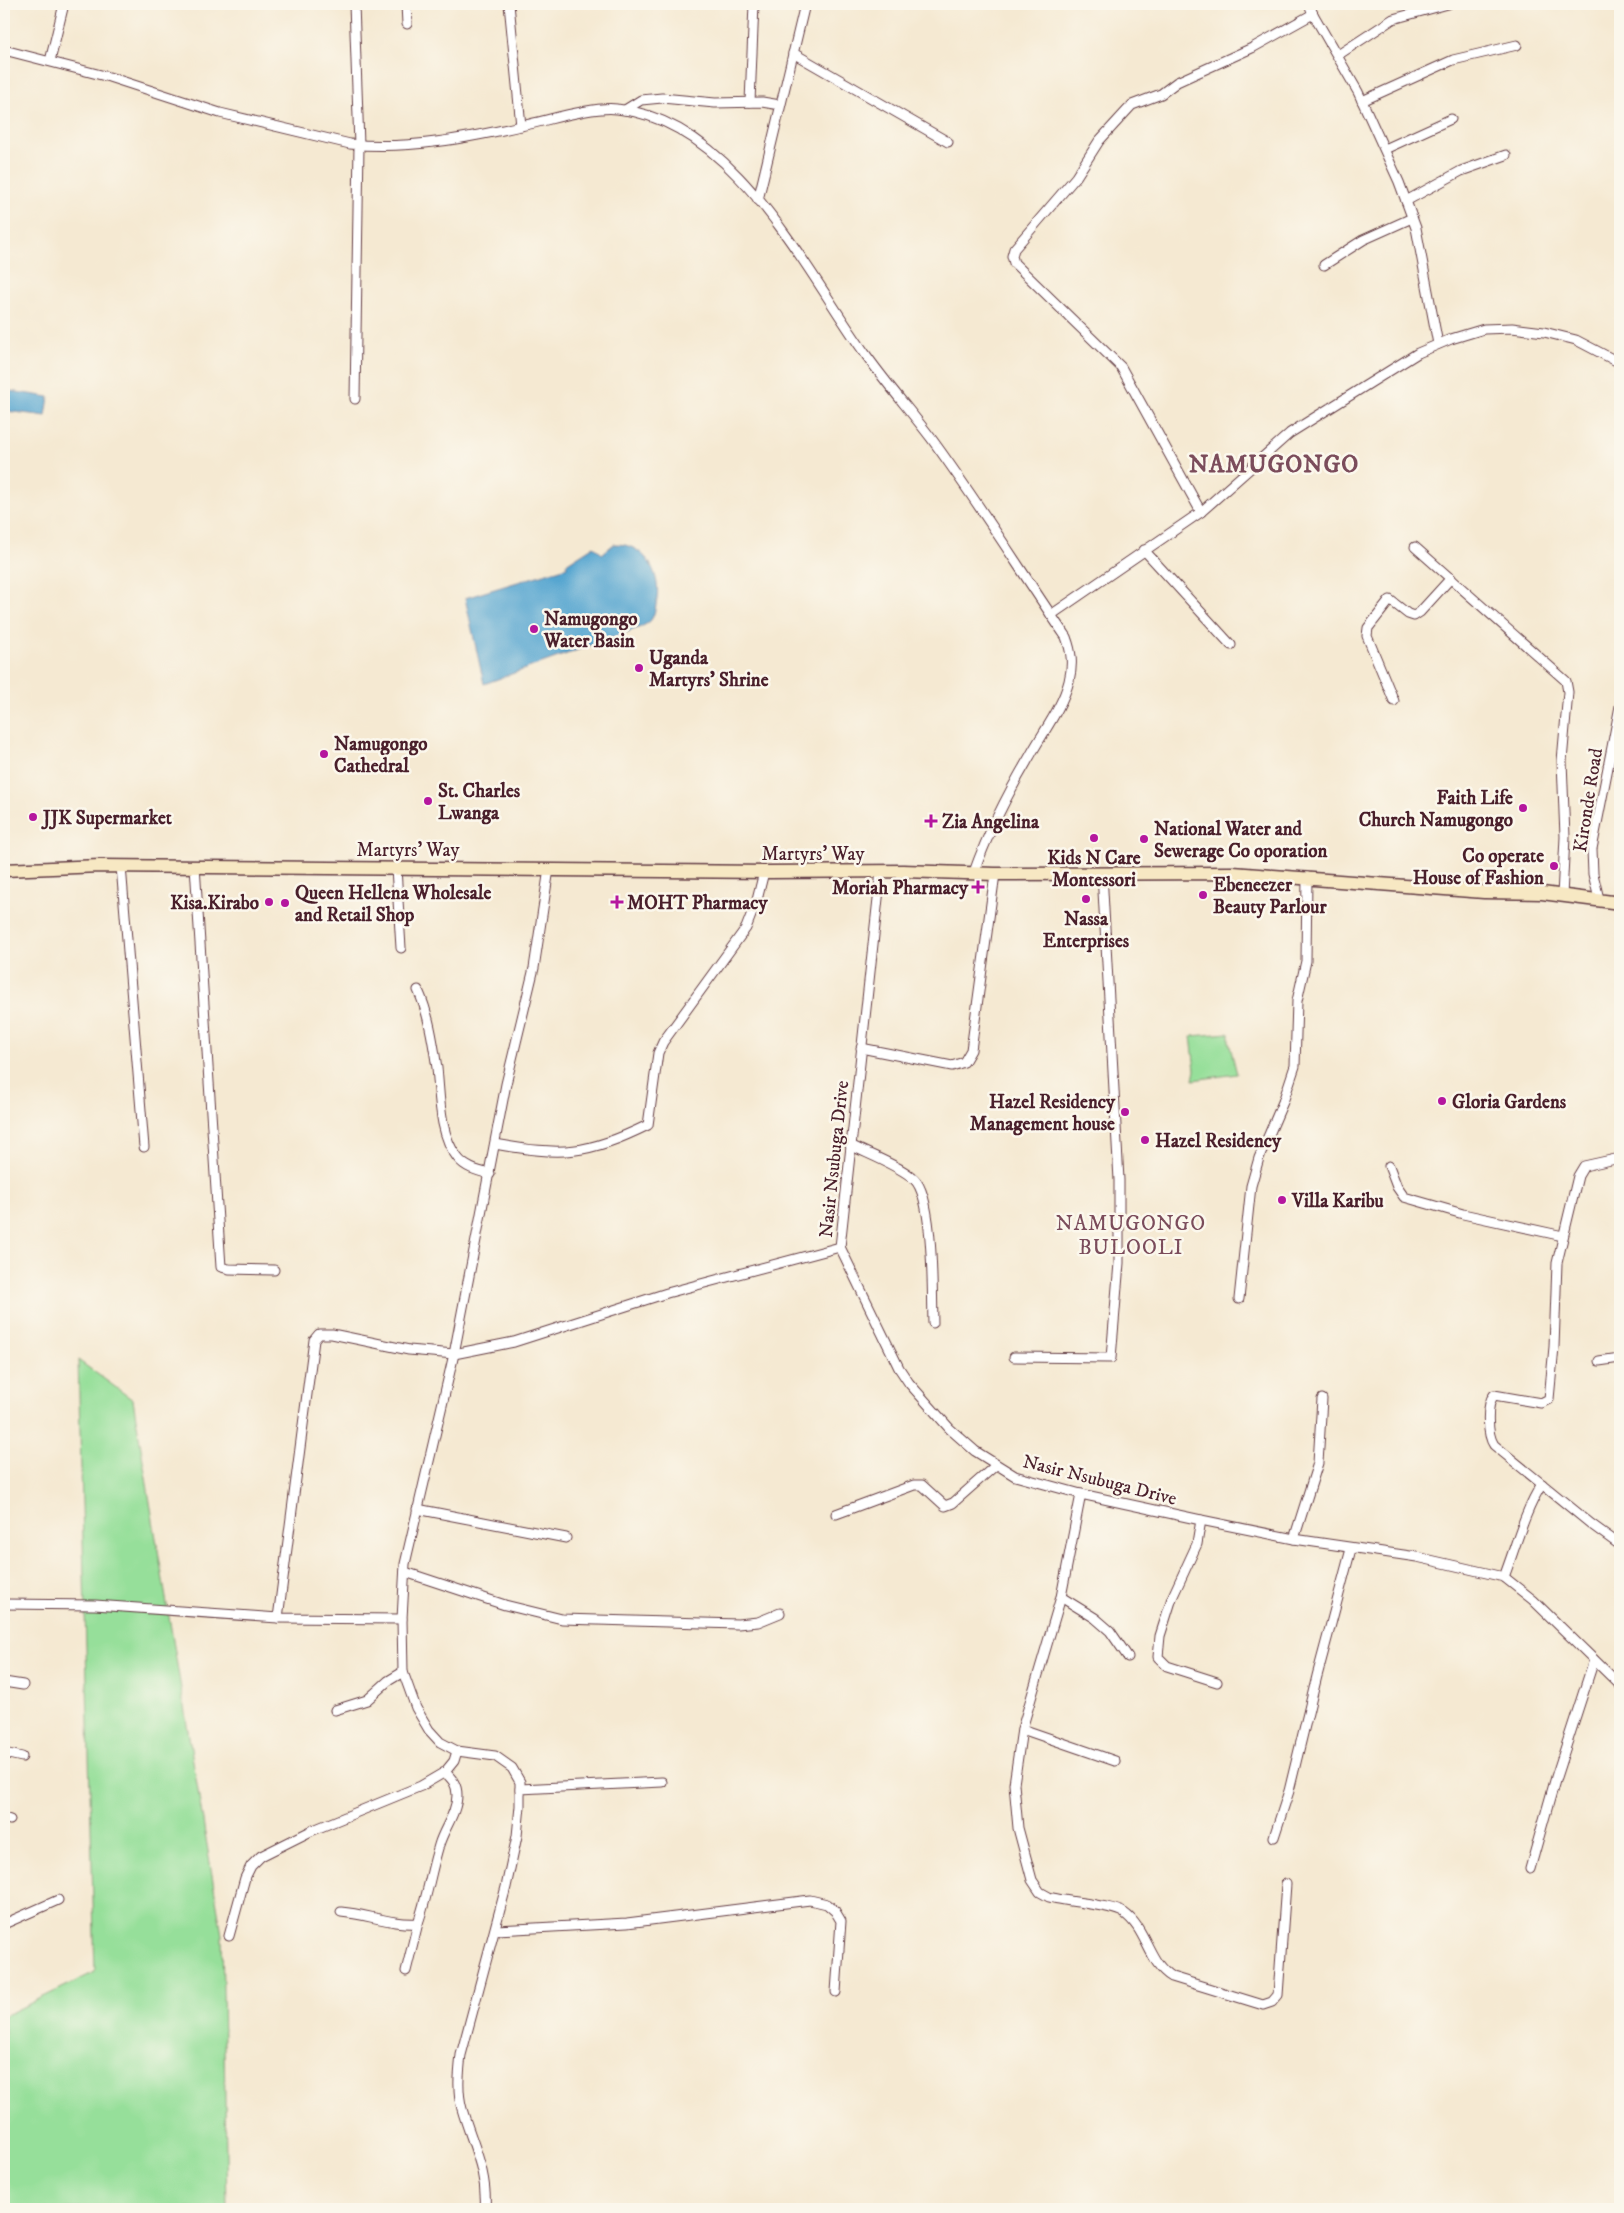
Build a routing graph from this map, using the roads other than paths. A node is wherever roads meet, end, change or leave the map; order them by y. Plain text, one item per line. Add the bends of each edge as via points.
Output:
1 (64, 4) edge
2 (354, 4) edge
3 (406, 4) edge
4 (509, 4) edge
5 (754, 4) edge
6 (805, 4) edge
7 (1309, 4) edge
8 (1448, 4) edge
9 (1313, 14) junction
10 (407, 24) dead end
11 (1517, 44) dead end
12 (4, 50) edge
13 (793, 53) junction
14 (1338, 55) junction
15 (50, 61) junction
16 (1362, 101) junction
17 (750, 102) junction
18 (780, 106) junction
19 (625, 110) junction
20 (1451, 119) dead end
21 (521, 126) junction
22 (948, 142) dead end
23 (359, 145) junction
24 (1385, 149) junction
25 (1506, 154) dead end
26 (758, 200) junction
27 (1406, 201) junction
28 (1412, 218) junction
29 (1324, 265) dead end
30 (1438, 344) junction
31 (1620, 363) edge
32 (355, 399) dead end
33 (1201, 512) junction
34 (1415, 548) dead end
35 (1144, 550) junction
36 (1451, 578) junction
37 (1051, 615) junction
38 (1231, 645) dead end
39 (1394, 700) dead end
40 (1620, 706) edge
41 (1618, 726) edge
42 (121, 866) junction
43 (195, 866) junction
44 (396, 868) junction
45 (549, 869) junction
46 (4, 870) edge
47 (881, 871) junction
48 (764, 872) junction
49 (974, 872) junction
50 (1102, 873) junction
51 (995, 874) junction
52 (1307, 877) junction
53 (1562, 896) junction
54 (1599, 899) junction
55 (1620, 903) edge
56 (401, 948) dead end
57 (418, 990) dead end
58 (861, 1048) junction
59 (496, 1144) junction
60 (850, 1144) junction
61 (144, 1147) dead end
62 (1620, 1158) edge
63 (1389, 1166) dead end
64 (490, 1174) junction
65 (1563, 1236) junction
66 (840, 1247) junction
67 (274, 1270) dead end
68 (1239, 1300) dead end
69 (933, 1323) dead end
70 (454, 1354) junction
71 (1014, 1357) dead end
72 (1620, 1358) edge
73 (1599, 1361) dead end
74 (1322, 1399) dead end
75 (996, 1465) junction
76 (1542, 1484) junction
77 (1081, 1494) junction
78 (417, 1509) junction
79 (836, 1514) dead end
80 (1201, 1520) junction
81 (566, 1538) dead end
82 (1294, 1539) junction
83 (1620, 1545) edge
84 (1351, 1549) junction
85 (405, 1572) junction
86 (1504, 1577) junction
87 (1061, 1597) junction
88 (4, 1604) edge
89 (780, 1613) dead end
90 (278, 1618) junction
91 (402, 1619) junction
92 (1128, 1657) dead end
93 (1594, 1660) junction
94 (403, 1672) junction
95 (4, 1682) edge
96 (1217, 1682) dead end
97 (24, 1685) dead end
98 (1620, 1685) edge
99 (335, 1710) dead end
100 (1022, 1729) junction
101 (457, 1751) junction
102 (4, 1752) edge
103 (22, 1757) dead end
104 (1115, 1760) dead end
105 (446, 1772) junction
106 (662, 1782) dead end
107 (520, 1789) junction
108 (1274, 1837) dead end
109 (1530, 1870) dead end
110 (1286, 1884) dead end
111 (58, 1900) dead end
112 (341, 1912) dead end
113 (4, 1924) edge
114 (418, 1924) junction
115 (496, 1930) junction
116 (229, 1936) dead end
117 (406, 1971) dead end
118 (836, 1992) dead end
119 (485, 2209) edge

1 - 15 street
2 - 23 street
3 - 10 street
4 - 21 street
5 - 17 street
6 - 13 street
7 - 9 street
8 - 14 street via 1393,19
9 - 14 street
9 - 33 street via 1252,48 1177,82 1161,94 1132,105 1099,142 1076,177 1014,249 1012,256 1014,263 1121,367
11 - 16 street via 1453,60
12 - 15 street
13 - 18 street
13 - 22 street
14 - 16 street
15 - 23 street via 220,113
16 - 24 street
17 - 18 street
17 - 19 street via 651,98
18 - 26 street
19 - 21 street via 607,109
19 - 26 street via 671,124 688,134 726,165
20 - 24 street
21 - 23 street via 446,141
23 - 32 street
24 - 27 street
25 - 27 street via 1461,171
26 - 37 street via 788,237 864,352 931,438
27 - 28 street
28 - 29 street via 1371,236
28 - 30 street
30 - 31 street via 1484,329 1512,328 1576,340
30 - 33 street via 1388,370 1290,434
33 - 35 street
34 - 36 street
35 - 37 street
35 - 38 street
36 - 39 street via 1414,616 1390,600 1368,628 1367,636
36 - 53 street via 1562,676 1568,686 1562,761 1565,838
37 - 49 street via 1071,650 1068,683 1002,803
40 - 41 street, Kironde Road
41 - 54 street, Kironde Road via 1592,849
42 - 43 main road, Martyrs' Way
42 - 46 main road, Martyrs' Way
42 - 61 street
43 - 44 main road, Martyrs' Way
43 - 67 street via 221,1266
44 - 45 main road, Martyrs' Way
44 - 56 street
45 - 48 main road, Martyrs' Way
45 - 59 street via 534,968 506,1084
47 - 48 main road, Martyrs' Way
47 - 49 main road, Martyrs' Way
47 - 58 street, Nasir Nsubuga Drive
48 - 59 street via 746,928 663,1042 658,1054 648,1125 616,1141 571,1152 534,1151
49 - 51 main road, Martyrs' Way
50 - 51 main road, Martyrs' Way
50 - 52 main road, Martyrs' Way via 1233,873
50 - 71 street via 1119,1180 1119,1263 1112,1358
51 - 58 street via 977,1018 967,1059 952,1066
52 - 53 main road, Martyrs' Way
52 - 68 street via 1306,961 1297,1001 1295,1066 1253,1179
53 - 54 main road, Martyrs' Way
54 - 55 main road, Martyrs' Way
57 - 64 street via 426,1010 437,1069 439,1103 449,1141 457,1157 467,1166
58 - 60 street, Nasir Nsubuga Drive
59 - 64 street
60 - 66 street, Nasir Nsubuga Drive
60 - 69 street via 908,1175 924,1195
62 - 65 street via 1581,1168
63 - 65 street via 1404,1197
64 - 70 street
65 - 76 street via 1558,1263 1549,1399 1541,1403 1494,1395 1490,1401 1490,1439
66 - 70 street via 668,1293 514,1342
66 - 75 street, Nasir Nsubuga Drive via 909,1383 950,1429
70 - 78 street
70 - 90 street via 409,1350 332,1334 316,1336
72 - 73 street
74 - 82 street via 1318,1462
75 - 77 street, Nasir Nsubuga Drive via 1015,1476
75 - 79 street via 953,1503 945,1506 922,1486 914,1485
76 - 83 street
76 - 86 street via 1526,1516
77 - 80 street, Nasir Nsubuga Drive
77 - 87 street
78 - 81 street
78 - 85 street
80 - 82 street, Nasir Nsubuga Drive
80 - 96 street via 1197,1544 1172,1598 1160,1636 1158,1657 1166,1666
82 - 84 street, Nasir Nsubuga Drive
84 - 86 street, Nasir Nsubuga Drive via 1417,1557
84 - 108 street via 1289,1791
85 - 89 street via 505,1605 562,1619 738,1624 758,1622
85 - 91 street
86 - 93 street, Nasir Nsubuga Drive via 1533,1600
87 - 92 street via 1110,1631
87 - 100 street
88 - 90 street via 95,1605
90 - 91 street
91 - 94 street
93 - 98 street, Nasir Nsubuga Drive
93 - 109 street
94 - 99 street via 367,1700
94 - 101 street via 416,1708 429,1730 440,1742
95 - 97 street
100 - 104 street
100 - 110 street via 1014,1804 1036,1888 1058,1899 1123,1912 1134,1923 1162,1970 1172,1977 1254,2004 1269,2004 1276,2000
101 - 105 street
101 - 107 street via 495,1756 505,1762 516,1773
102 - 103 street
105 - 114 street via 456,1784 458,1796 439,1842
105 - 116 street via 261,1856 245,1878
106 - 107 street
107 - 115 street via 517,1836
111 - 113 street
112 - 114 street
114 - 117 street
115 - 118 street via 627,1923 810,1900 827,1904 841,1921
115 - 119 street via 458,2076 462,2108 480,2159

